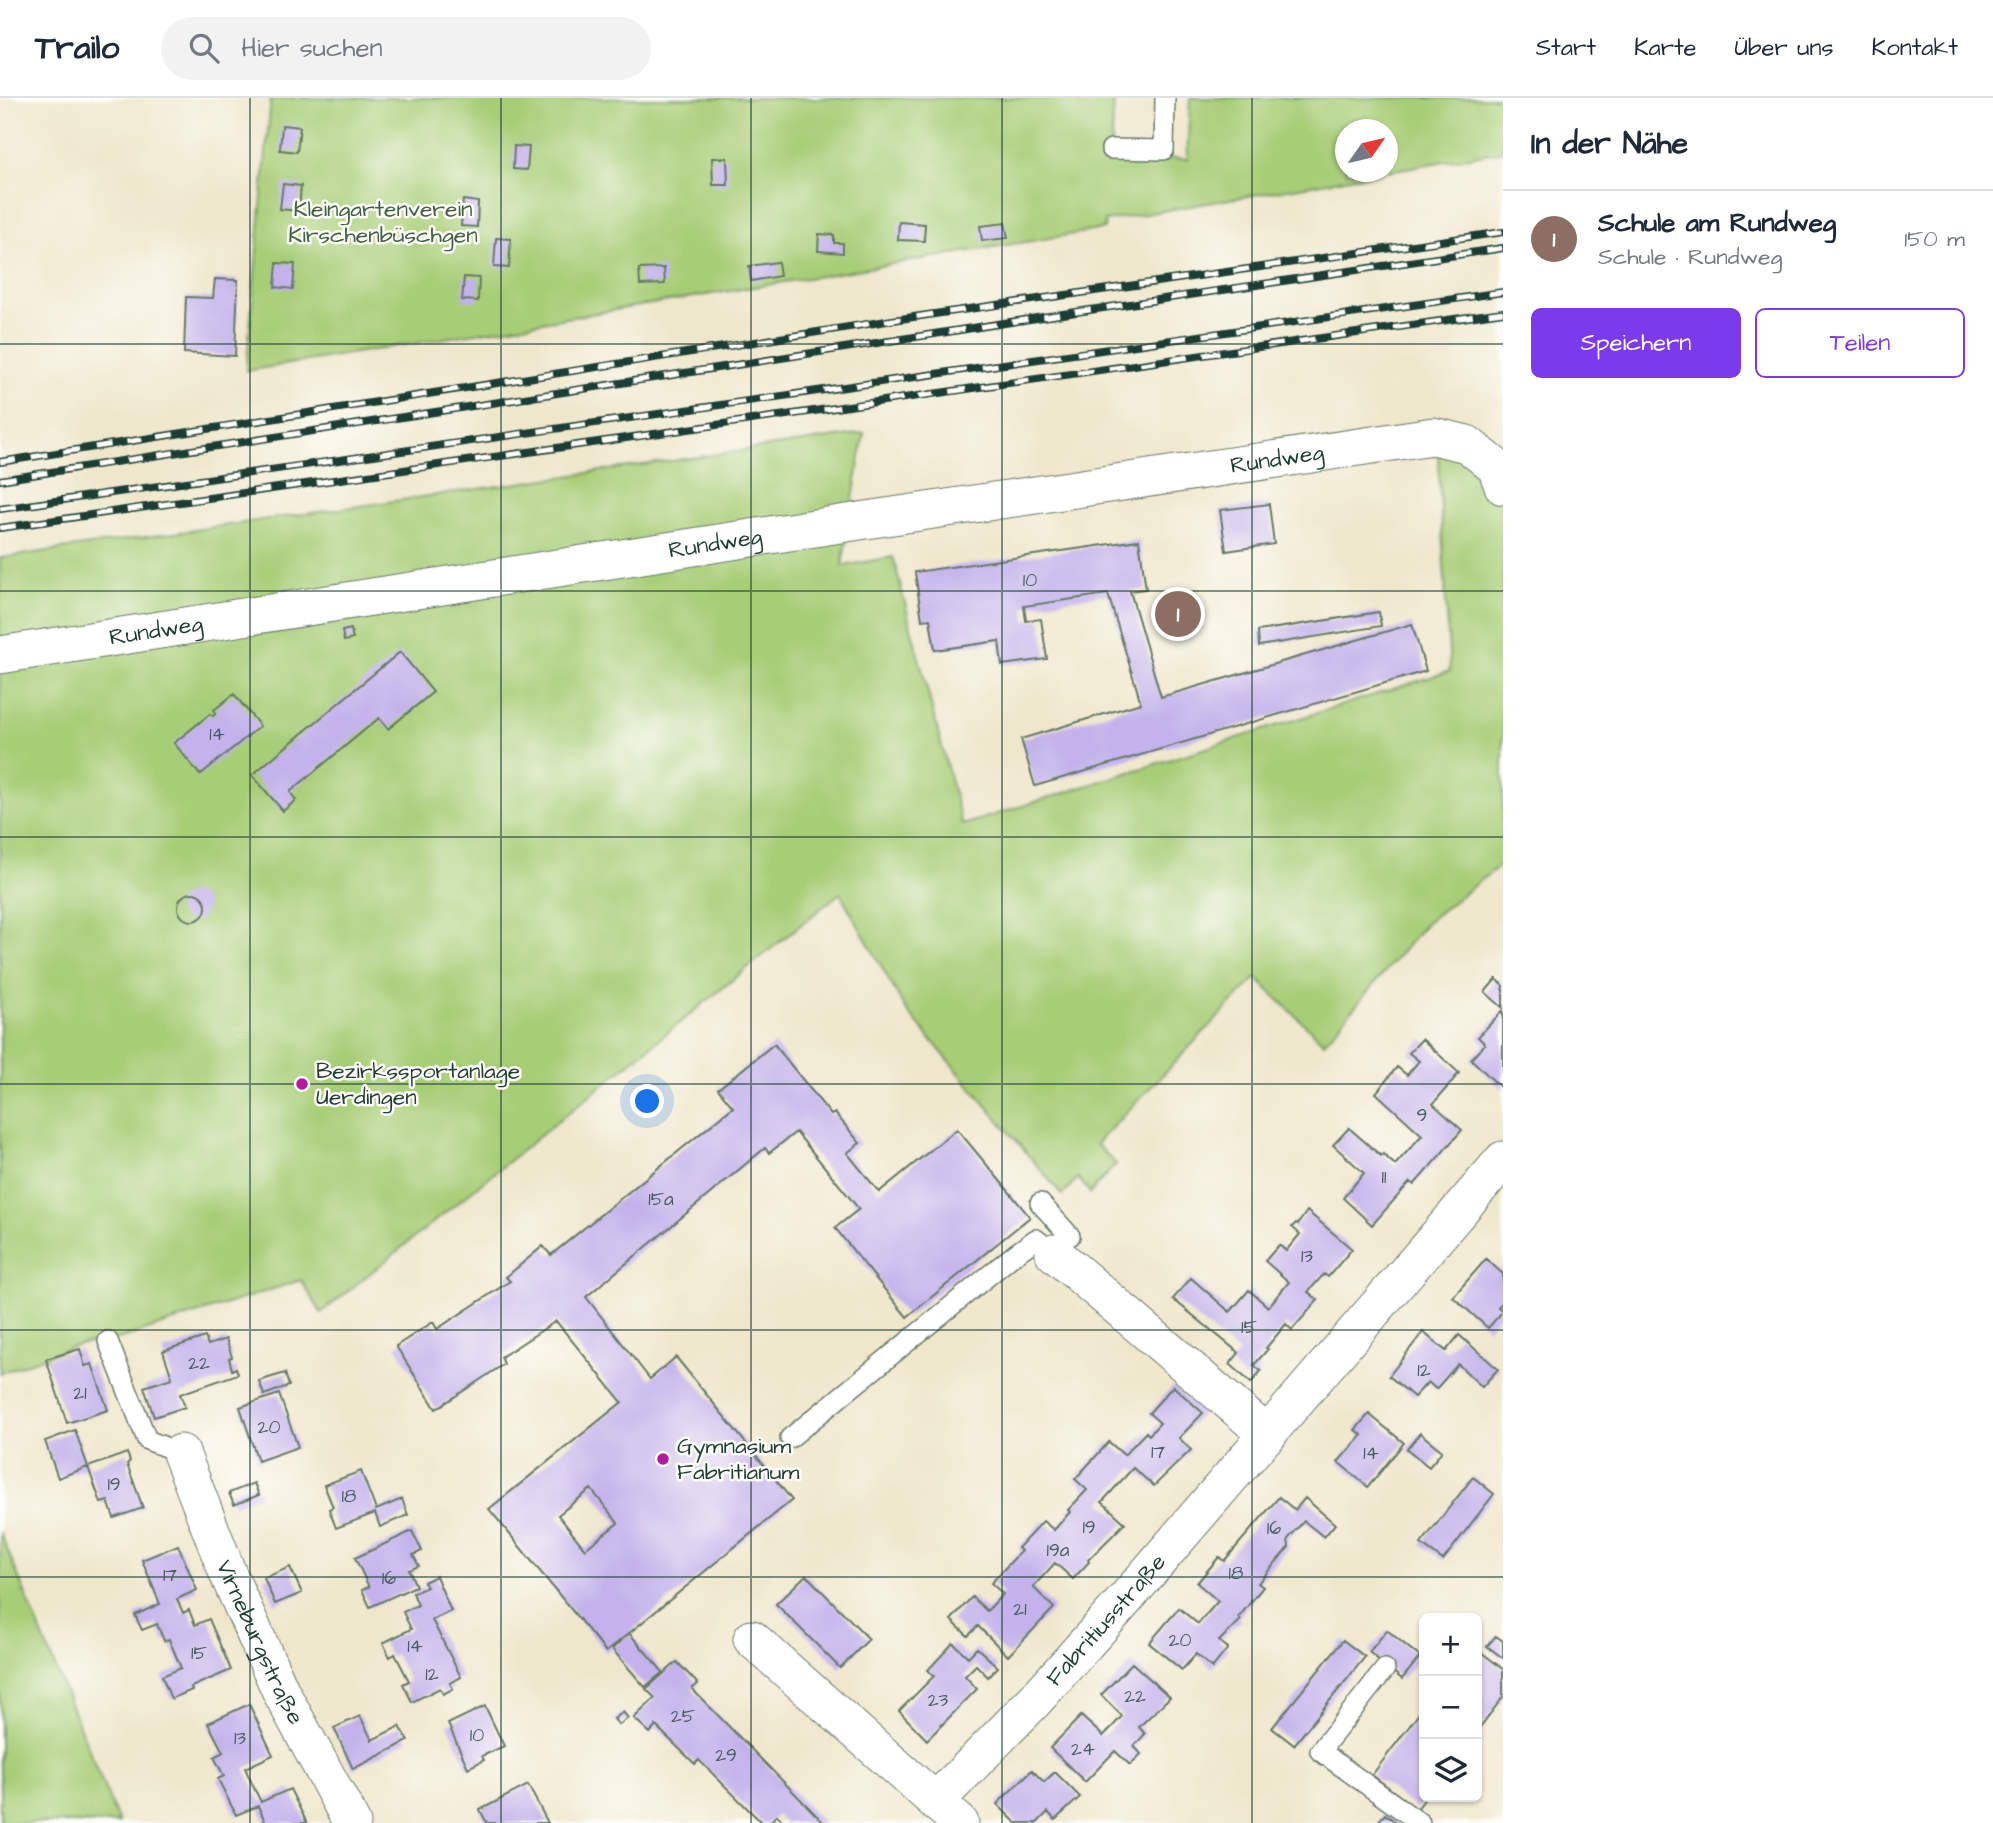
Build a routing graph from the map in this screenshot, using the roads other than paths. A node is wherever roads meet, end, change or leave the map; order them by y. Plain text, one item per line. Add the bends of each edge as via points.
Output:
1 (1166, 98) edge
2 (1111, 149) dead end
3 (1503, 486) edge
4 (0, 655) edge
5 (1503, 1160) edge
6 (1040, 1203) dead end
7 (1062, 1244) junction
8 (108, 1340) dead end
9 (1268, 1434) junction
10 (790, 1438) dead end
11 (181, 1453) joint
12 (752, 1639) dead end
13 (1385, 1669) dead end
14 (948, 1812) edge
15 (352, 1823) edge
16 (1420, 1823) edge

1 - 2 lane via 1164,150
3 - 4 street, Rundweg via 1496,467 1467,444 1433,436
5 - 9 street, Fabritiusstraße
6 - 7 lane
7 - 9 street
7 - 10 lane via 1036,1239
8 - 11 lane via 147,1440
9 - 14 street, Fabritiusstraße via 1036,1699
11 - 15 street, Virneburgstraße via 276,1682
12 - 14 street, Fabritiusstraße
13 - 16 lane via 1320,1751

